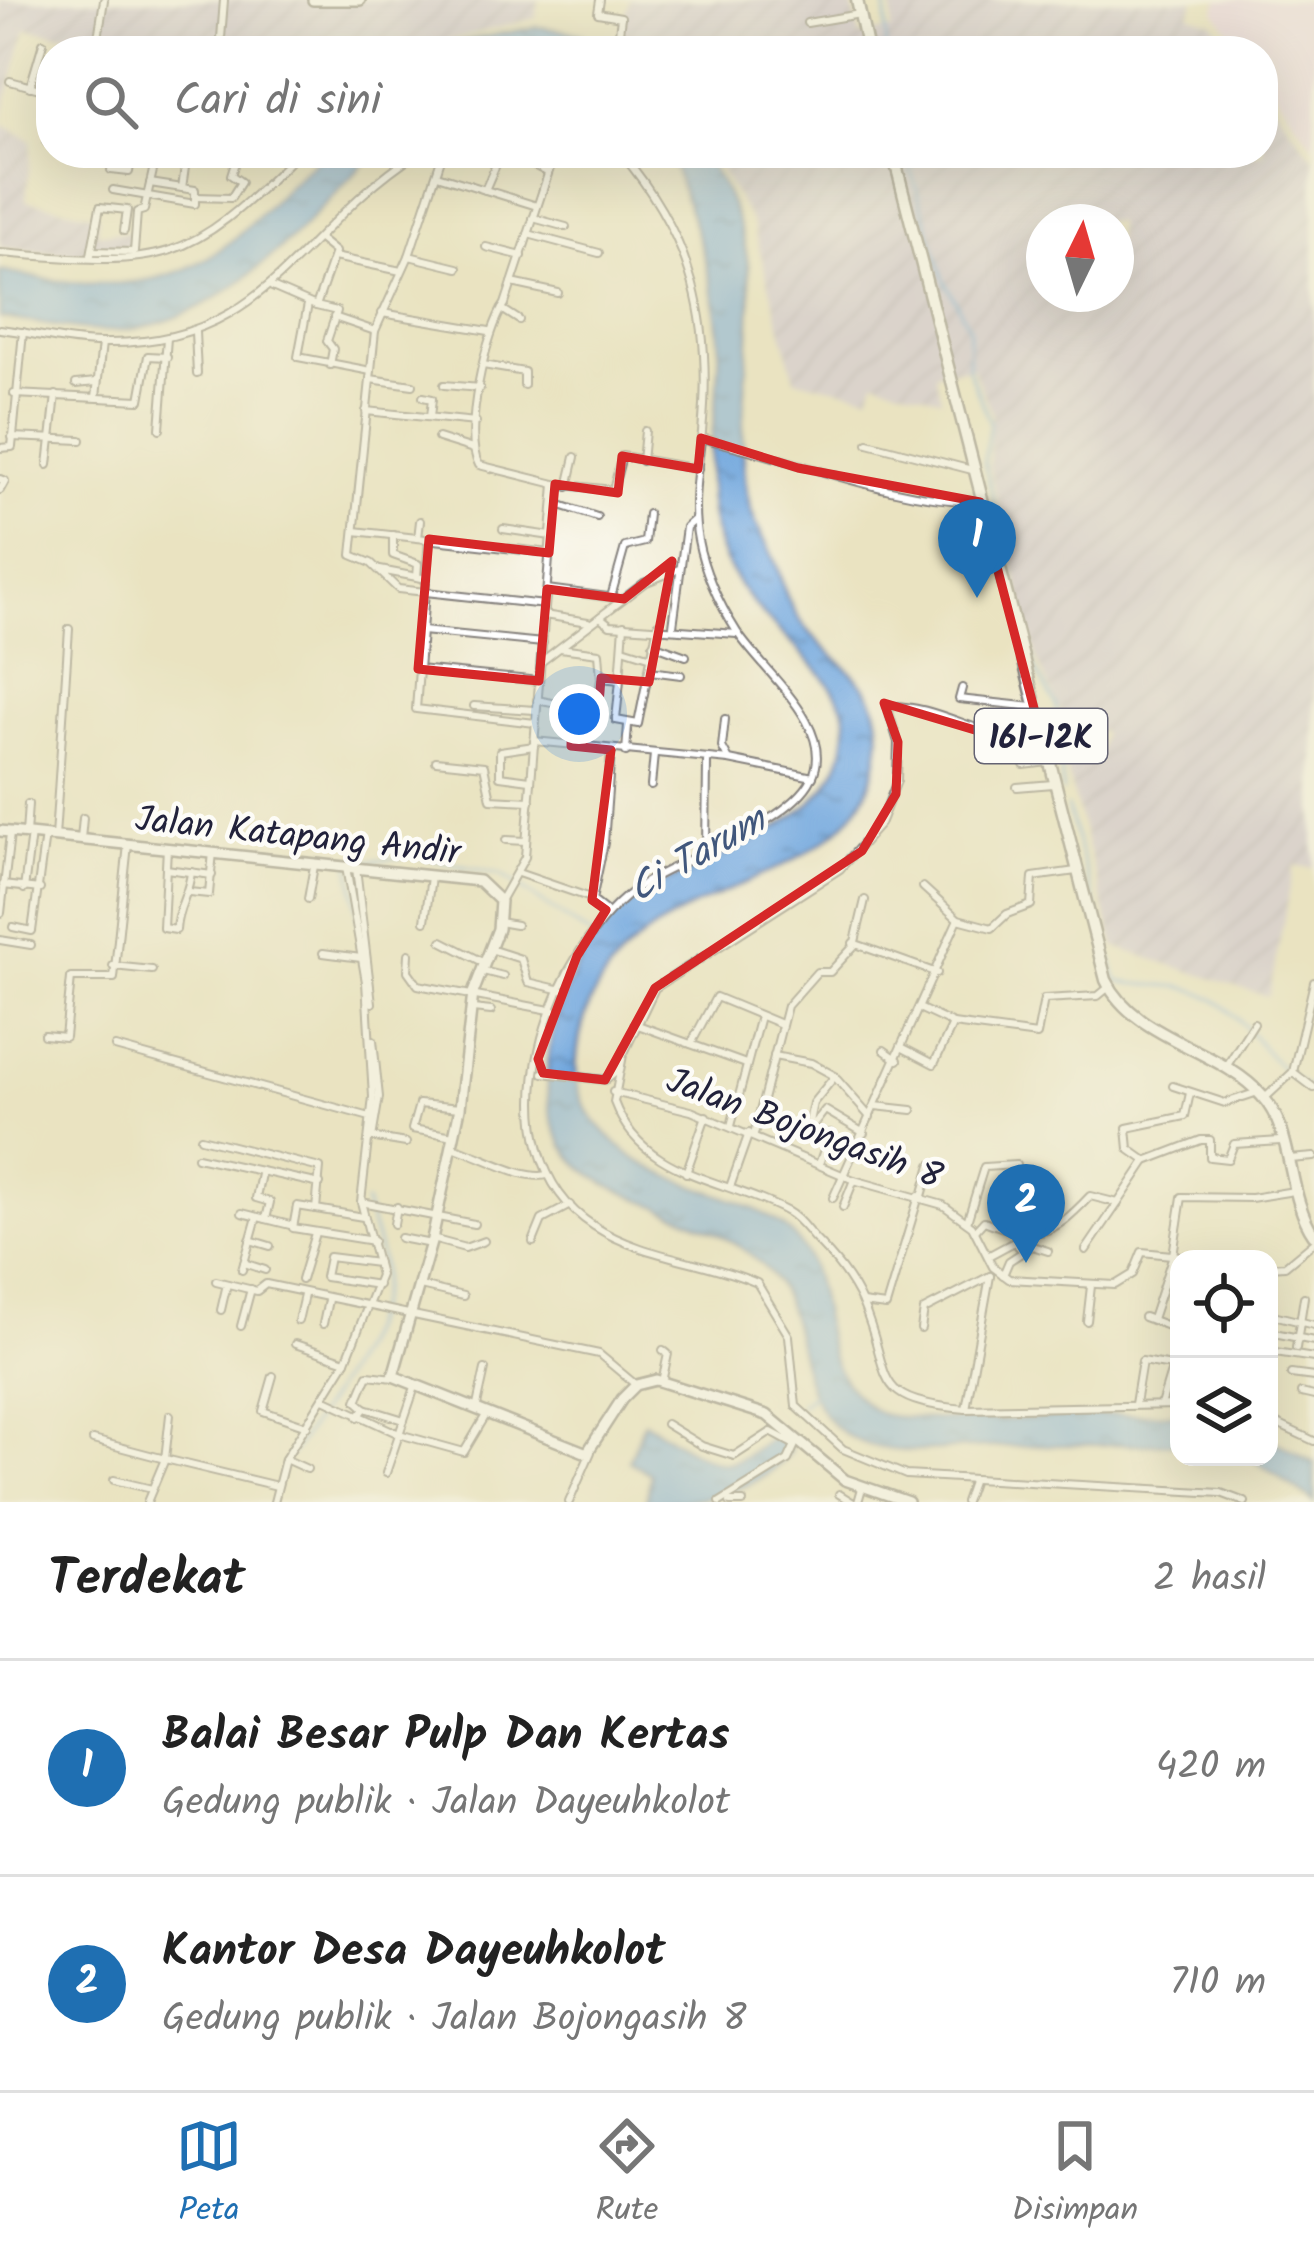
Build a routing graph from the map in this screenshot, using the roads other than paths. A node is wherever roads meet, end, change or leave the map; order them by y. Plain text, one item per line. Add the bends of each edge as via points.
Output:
1 (104, 0) edge
2 (224, 0) edge
3 (313, 0) edge
4 (360, 0) edge
5 (600, 0) edge
6 (858, 7) edge
7 (807, 22) dead end
8 (619, 33) dead end
9 (98, 36) edge
10 (221, 36) edge
11 (36, 67) edge
12 (10, 81) dead end
13 (30, 87) junction
14 (36, 88) edge
15 (130, 168) edge
16 (154, 168) edge
17 (185, 168) edge
18 (233, 168) edge
19 (283, 168) edge
20 (396, 168) edge
21 (439, 168) edge
22 (495, 168) edge
23 (539, 168) edge
24 (549, 168) edge
25 (630, 168) edge
26 (897, 168) edge
27 (111, 170) dead end
28 (547, 172) junction
29 (437, 175) junction
30 (150, 183) junction
31 (182, 188) junction
32 (113, 190) dead end
33 (485, 190) junction
34 (147, 196) junction
35 (195, 197) junction
36 (537, 206) junction
37 (533, 218) junction
38 (566, 227) dead end
39 (124, 231) dead end
40 (528, 234) junction
41 (319, 239) junction
42 (486, 247) dead end
43 (0, 253) edge
44 (599, 253) dead end
45 (91, 255) junction
46 (334, 256) junction
47 (409, 256) junction
48 (522, 256) junction
49 (458, 268) dead end
50 (400, 272) junction
51 (512, 283) junction
52 (272, 286) junction
53 (558, 292) dead end
54 (312, 305) junction
55 (502, 309) junction
56 (382, 313) junction
57 (334, 317) junction
58 (519, 320) dead end
59 (0, 329) edge
60 (375, 331) junction
61 (489, 331) junction
62 (23, 332) junction
63 (195, 332) junction
64 (167, 338) junction
65 (102, 343) junction
66 (167, 357) junction
67 (483, 365) junction
68 (330, 366) junction
69 (197, 374) dead end
70 (370, 375) junction
71 (97, 381) junction
72 (76, 384) dead end
73 (413, 385) dead end
74 (444, 385) dead end
75 (524, 385) dead end
76 (480, 388) junction
77 (14, 394) junction
78 (56, 395) junction
79 (96, 398) junction
80 (422, 398) dead end
81 (366, 411) junction
82 (430, 417) junction
83 (476, 422) junction
84 (0, 428) edge
85 (160, 428) dead end
86 (645, 431) dead end
87 (12, 432) junction
88 (438, 438) dead end
89 (701, 438) junction
90 (51, 439) junction
91 (81, 440) dead end
92 (868, 443) dead end
93 (0, 448) edge
94 (473, 448) junction
95 (575, 457) dead end
96 (642, 460) junction
97 (48, 465) dead end
98 (698, 470) junction
99 (972, 470) junction
100 (0, 479) edge
101 (555, 484) junction
102 (568, 487) junction
103 (0, 490) edge
104 (554, 502) junction
105 (980, 502) junction
106 (648, 514) dead end
107 (596, 517) dead end
108 (695, 519) junction
109 (420, 521) dead end
110 (502, 529) dead end
111 (355, 531) junction
112 (393, 535) junction
113 (550, 536) junction
114 (418, 538) junction
115 (429, 539) junction
116 (550, 554) junction
117 (395, 557) junction
118 (374, 566) junction
119 (679, 569) junction
120 (394, 574) junction
121 (422, 578) junction
122 (547, 590) junction
123 (426, 595) junction
124 (611, 597) junction
125 (624, 598) junction
126 (545, 610) junction
127 (600, 617) junction
128 (590, 623) junction
129 (624, 624) junction
130 (658, 625) junction
131 (673, 626) junction
132 (68, 629) dead end
133 (422, 631) junction
134 (738, 634) junction
135 (543, 643) junction
136 (653, 644) junction
137 (560, 648) junction
138 (622, 648) junction
139 (686, 656) dead end
140 (652, 657) junction
141 (541, 662) junction
142 (418, 669) junction
143 (650, 670) junction
144 (682, 675) dead end
145 (601, 678) junction
146 (620, 680) junction
147 (538, 682) junction
148 (962, 688) dead end
149 (537, 700) junction
150 (474, 706) dead end
151 (572, 706) junction
152 (1034, 707) junction
153 (536, 710) junction
154 (725, 719) dead end
155 (535, 723) junction
156 (628, 724) junction
157 (1042, 739) junction
158 (534, 744) junction
159 (571, 746) junction
160 (611, 750) junction
161 (626, 752) junction
162 (654, 754) junction
163 (729, 760) junction
164 (436, 761) dead end
165 (707, 762) junction
166 (1048, 762) junction
167 (1024, 765) dead end
168 (813, 777) junction
169 (531, 780) junction
170 (1053, 784) junction
171 (651, 786) dead end
172 (1017, 787) dead end
173 (530, 801) junction
174 (28, 804) dead end
175 (83, 818) dead end
176 (5, 832) edge
177 (29, 834) junction
178 (50, 836) junction
179 (81, 839) junction
180 (506, 840) dead end
181 (527, 842) junction
182 (128, 844) junction
183 (167, 847) junction
184 (706, 850) junction
185 (213, 852) junction
186 (316, 863) junction
187 (28, 866) junction
188 (44, 866) junction
189 (350, 867) junction
190 (166, 869) junction
191 (1076, 871) junction
192 (190, 872) junction
193 (212, 875) junction
194 (431, 875) junction
195 (515, 876) junction
196 (923, 887) dead end
197 (24, 889) junction
198 (40, 889) junction
199 (2, 891) edge
200 (189, 892) junction
201 (308, 899) dead end
202 (592, 900) junction
203 (865, 900) dead end
204 (500, 901) junction
205 (607, 912) junction
206 (0, 915) edge
207 (958, 919) junction
208 (425, 921) dead end
209 (499, 922) junction
210 (516, 925) dead end
211 (13, 927) dead end
212 (32, 931) junction
213 (0, 940) edge
214 (442, 940) dead end
215 (853, 944) junction
216 (489, 949) junction
217 (323, 953) dead end
218 (409, 954) dead end
219 (362, 958) junction
220 (113, 966) junction
221 (481, 966) junction
222 (152, 970) dead end
223 (937, 973) junction
224 (503, 976) dead end
225 (1314, 982) edge
226 (1109, 988) junction
227 (562, 990) junction
228 (473, 993) junction
229 (473, 1009) junction
230 (921, 1010) junction
231 (490, 1011) dead end
232 (555, 1011) junction
233 (966, 1013) dead end
234 (760, 1016) junction
235 (635, 1024) junction
236 (781, 1024) junction
237 (957, 1024) junction
238 (1250, 1028) dead end
239 (44, 1035) dead end
240 (691, 1044) junction
241 (116, 1047) dead end
242 (903, 1048) junction
243 (884, 1050) dead end
244 (774, 1056) junction
245 (538, 1059) junction
246 (898, 1060) junction
247 (746, 1064) junction
248 (1226, 1067) junction
249 (619, 1069) junction
250 (543, 1073) junction
251 (1291, 1074) junction
252 (834, 1076) junction
253 (605, 1080) junction
254 (532, 1085) junction
255 (1173, 1086) dead end
256 (1314, 1088) edge
257 (331, 1091) dead end
258 (613, 1093) junction
259 (1190, 1093) junction
260 (1261, 1094) junction
261 (328, 1106) junction
262 (875, 1106) junction
263 (460, 1108) junction
264 (912, 1110) dead end
265 (706, 1116) junction
266 (370, 1117) junction
267 (870, 1117) junction
268 (731, 1126) junction
269 (830, 1133) dead end
270 (863, 1133) junction
271 (751, 1134) junction
272 (369, 1137) junction
273 (201, 1138) dead end
274 (453, 1141) junction
275 (1281, 1141) junction
276 (406, 1143) dead end
277 (197, 1157) dead end
278 (1314, 1157) edge
279 (1286, 1159) junction
280 (1146, 1161) junction
281 (819, 1164) junction
282 (931, 1165) dead end
283 (686, 1173) junction
284 (261, 1174) junction
285 (842, 1174) junction
286 (547, 1175) junction
287 (854, 1180) junction
288 (320, 1184) junction
289 (1109, 1185) dead end
290 (730, 1188) junction
291 (1294, 1191) junction
292 (920, 1197) junction
293 (833, 1198) dead end
294 (1106, 1199) junction
295 (363, 1203) junction
296 (1118, 1203) junction
297 (570, 1205) junction
298 (398, 1208) junction
299 (843, 1208) dead end
300 (316, 1209) junction
301 (242, 1213) dead end
302 (435, 1215) junction
303 (364, 1217) junction
304 (262, 1218) junction
305 (967, 1222) junction
306 (394, 1224) dead end
307 (474, 1224) dead end
308 (291, 1226) junction
309 (975, 1231) junction
310 (315, 1233) junction
311 (1028, 1233) junction
312 (400, 1238) dead end
313 (1314, 1239) edge
314 (250, 1240) junction
315 (374, 1241) junction
316 (484, 1241) dead end
317 (431, 1242) junction
318 (532, 1242) dead end
319 (270, 1246) dead end
320 (1032, 1246) junction
321 (1086, 1250) dead end
322 (1174, 1250) edge
323 (1023, 1251) junction
324 (1048, 1251) dead end
325 (1170, 1255) edge
326 (988, 1256) junction
327 (379, 1263) junction
328 (1170, 1263) edge
329 (1278, 1267) edge
330 (266, 1270) dead end
331 (997, 1275) junction
332 (302, 1280) dead end
333 (216, 1281) dead end
334 (227, 1284) junction
335 (378, 1285) junction
336 (419, 1286) junction
337 (1091, 1286) junction
338 (250, 1289) junction
339 (304, 1294) junction
340 (463, 1296) dead end
341 (1304, 1297) dead end
342 (328, 1300) junction
343 (862, 1304) junction
344 (221, 1310) dead end
345 (373, 1310) junction
346 (411, 1314) junction
347 (1278, 1317) edge
348 (298, 1321) dead end
349 (1087, 1321) dead end
350 (1299, 1322) junction
351 (322, 1324) dead end
352 (1314, 1325) edge
353 (242, 1326) dead end
354 (1170, 1327) edge
355 (921, 1329) dead end
356 (1278, 1334) edge
357 (1297, 1337) junction
358 (1314, 1341) edge
359 (295, 1344) dead end
360 (1296, 1348) dead end
361 (663, 1350) dead end
362 (1278, 1352) edge
363 (1314, 1358) edge
364 (346, 1361) junction
365 (1170, 1366) edge
366 (485, 1370) dead end
367 (1170, 1373) edge
368 (1291, 1374) dead end
369 (273, 1376) dead end
370 (1314, 1377) edge
371 (394, 1378) junction
372 (662, 1382) junction
373 (637, 1385) junction
374 (415, 1387) junction
375 (1301, 1393) dead end
376 (1314, 1396) edge
377 (326, 1400) junction
378 (1136, 1404) junction
379 (1161, 1405) junction
380 (1170, 1405) edge
381 (365, 1408) junction
382 (966, 1408) junction
383 (263, 1411) junction
384 (481, 1412) junction
385 (170, 1415) dead end
386 (358, 1417) junction
387 (404, 1420) junction
388 (260, 1421) dead end
389 (666, 1424) dead end
390 (1278, 1424) edge
391 (307, 1426) junction
392 (399, 1434) junction
393 (93, 1440) dead end
394 (1314, 1442) edge
395 (591, 1452) junction
396 (165, 1459) junction
397 (287, 1460) junction
398 (308, 1469) dead end
399 (386, 1474) dead end
400 (114, 1480) dead end
401 (972, 1482) junction
402 (277, 1486) junction
403 (862, 1487) junction
404 (152, 1490) junction
405 (1199, 1491) junction
406 (839, 1494) dead end
407 (147, 1502) edge
408 (274, 1502) edge
409 (568, 1502) edge
410 (720, 1502) edge
411 (730, 1502) edge
412 (743, 1502) edge
413 (855, 1502) edge
414 (908, 1502) edge
415 (965, 1502) edge
416 (1195, 1502) edge
417 (1245, 1502) edge

1 - 9 street
2 - 10 street
3 - 4 street
5 - 8 street via 598,13 621,17
6 - 7 street
11 - 13 street
12 - 13 street
13 - 14 street
15 - 27 street
16 - 30 street
17 - 31 street
18 - 35 street via 241,182 230,199
19 - 45 street via 194,244 157,256
20 - 41 street
21 - 29 street
22 - 33 street
23 - 28 street
24 - 28 street
25 - 89 street via 697,285 707,343
26 - 99 main road, 161-12K
28 - 36 street
29 - 33 street
29 - 47 street
30 - 31 street
30 - 34 street
31 - 35 street
32 - 34 street
33 - 36 street
34 - 35 street via 192,205
34 - 45 street via 137,212 134,252
36 - 37 street
37 - 38 street
37 - 40 street
39 - 45 street via 128,210 100,207
40 - 44 street
40 - 48 street
41 - 46 street
41 - 52 street
42 - 48 street
43 - 45 street
46 - 50 street
46 - 54 street
47 - 49 street
47 - 50 street
48 - 51 street
50 - 56 street
51 - 53 street
51 - 55 street
52 - 54 street
52 - 63 street
54 - 57 street via 336,310
54 - 68 street via 296,353
55 - 58 street
55 - 61 street
56 - 60 street
56 - 61 street
57 - 60 street
57 - 68 street
59 - 62 street
60 - 70 street
61 - 67 street
62 - 65 street
62 - 77 street
63 - 64 street
63 - 69 street
64 - 65 street
64 - 66 street
65 - 71 street
66 - 79 street via 148,356 140,400
66 - 85 street
67 - 75 street via 523,371
67 - 76 street
68 - 70 street
70 - 73 street
70 - 81 street
71 - 72 street
71 - 79 street
74 - 76 street
76 - 83 street
77 - 78 street
77 - 87 street
78 - 79 street
78 - 90 street
80 - 82 street via 432,399
81 - 82 street
81 - 111 street
82 - 83 street
83 - 94 street
84 - 87 street
86 - 96 street
87 - 90 street
87 - 93 street via 11,448
88 - 94 street
89 - 98 street
89 - 105 street via 755,448 792,466
90 - 91 street
90 - 97 street
92 - 99 street
94 - 101 street via 484,467
95 - 102 street
96 - 98 street
96 - 102 street via 619,459 613,490
98 - 108 street
99 - 105 main road, 161-12K
100 - 103 street
101 - 102 street
101 - 104 street
104 - 107 street
104 - 113 street
105 - 152 main road, 161-12K
106 - 124 street via 645,542 626,546
108 - 119 street via 686,526
108 - 134 street via 710,580
109 - 114 street
110 - 113 street
111 - 112 street
111 - 118 street via 352,555
112 - 114 street
112 - 117 street
113 - 116 street
114 - 115 street
115 - 116 street
115 - 121 street
116 - 122 street
117 - 120 street
117 - 121 street via 418,564
118 - 120 street
118 - 123 street via 393,587
119 - 125 street
119 - 131 street
120 - 121 street
121 - 123 street
122 - 124 street
122 - 126 street
123 - 126 street
123 - 133 street
124 - 125 street
125 - 127 street
126 - 128 street
126 - 135 street
127 - 128 street
127 - 129 street
128 - 137 street
129 - 130 street
129 - 138 street
130 - 131 street
130 - 136 street
131 - 134 street
132 - 178 street
133 - 135 street
133 - 142 street
134 - 168 street via 806,723 817,751
135 - 141 street
136 - 139 street
136 - 140 street
137 - 141 street
137 - 145 street via 600,654
138 - 140 street
138 - 146 street
140 - 143 street
141 - 147 street
142 - 147 street
142 - 155 street via 417,710
143 - 144 street
143 - 156 street via 643,712 638,724
145 - 146 street
145 - 151 street via 598,704
146 - 156 street via 616,720
147 - 149 street
148 - 152 street via 959,699 973,705
149 - 151 street
149 - 153 street
150 - 153 street
151 - 159 street
152 - 157 main road, 161-12K
153 - 155 street
154 - 163 street
155 - 158 street
156 - 161 street
157 - 166 main road, 161-12K
157 - 235 street via 1005,739 928,710 889,705 899,746 894,797 862,851 676,970 646,999
158 - 159 street
158 - 169 street
158 - 169 street via 500,751 500,776
159 - 160 street
160 - 161 street
160 - 202 street
161 - 162 street
162 - 165 street
162 - 171 street
163 - 165 street
163 - 168 street
164 - 173 street via 484,766 491,799
165 - 184 street
166 - 167 street
166 - 170 main road, 161-12K
168 - 184 street via 789,804
169 - 173 street
170 - 172 street
170 - 191 main road, 161-12K
173 - 181 street
174 - 177 street
175 - 179 street
176 - 177 street, Jalan Katapang Andir
176 - 199 street
177 - 178 street, Jalan Katapang Andir
177 - 187 street
178 - 179 street, Jalan Katapang Andir
178 - 188 street
179 - 182 street, Jalan Katapang Andir
180 - 181 street
181 - 195 street
182 - 183 street, Jalan Katapang Andir
182 - 220 street
183 - 185 street, Jalan Katapang Andir
183 - 190 street
184 - 205 street
185 - 186 street, Jalan Katapang Andir
185 - 193 street
186 - 189 street, Jalan Katapang Andir
186 - 201 street
187 - 188 street
187 - 197 street
188 - 198 street
189 - 194 street, Jalan Katapang Andir
189 - 219 street
189 - 272 street via 370,964 378,1087
190 - 192 street
190 - 200 street via 162,927 176,930 176,910
191 - 207 street via 1033,877 1029,907 994,928
191 - 226 main road, 161-12K
192 - 193 street
192 - 200 street
193 - 200 street via 209,894
194 - 204 street, Jalan Katapang Andir via 476,879
194 - 208 street
195 - 202 street
195 - 204 street
196 - 207 street
197 - 198 street
197 - 199 street
198 - 212 street
199 - 206 street
202 - 205 street
203 - 215 street
204 - 209 street, Jalan Katapang Andir
205 - 227 street
207 - 223 street
209 - 210 street
209 - 216 street, Jalan Katapang Andir
211 - 212 street
212 - 213 street via 31,948
214 - 221 street
215 - 223 street
215 - 236 street via 830,972 817,972 796,991
216 - 221 street, Jalan Katapang Andir
216 - 227 street via 521,959 529,982
217 - 219 street
218 - 228 street via 418,985
219 - 266 street
220 - 222 street
220 - 239 street via 114,978 71,978 65,1037
221 - 224 street
221 - 228 street, Jalan Katapang Andir
223 - 230 street
225 - 251 street
226 - 237 street via 1098,996 1044,999 1037,1035
226 - 248 main road via 1130,1011
227 - 232 street
228 - 229 street, Jalan Katapang Andir
228 - 232 street
229 - 231 street
229 - 263 street, Jalan Katapang Andir
230 - 237 street
230 - 242 street
232 - 245 street
233 - 237 street
234 - 236 street
234 - 240 street via 716,997
234 - 247 street
235 - 240 street
235 - 249 street
236 - 244 street
237 - 242 street via 934,1064
238 - 248 street
240 - 247 street
241 - 261 street
242 - 246 street
243 - 246 street
244 - 252 street
244 - 271 street
245 - 250 street
245 - 254 street
246 - 262 street
247 - 268 street
248 - 260 main road
249 - 253 street
249 - 258 street
250 - 253 street
250 - 254 street
251 - 256 street
251 - 260 street
252 - 267 street
252 - 270 street via 808,1121 825,1110
253 - 258 street
254 - 286 street via 532,1128
255 - 259 street
257 - 261 street
258 - 265 street, Jalan Bojongasih 8
258 - 283 street via 635,1140
259 - 260 street via 1225,1103
259 - 280 street via 1185,1115 1127,1128 1129,1149
260 - 275 main road
261 - 266 street
262 - 264 street
262 - 267 street
263 - 274 street, Jalan Katapang Andir
263 - 274 street via 419,1104 412,1124
265 - 268 street, Jalan Bojongasih 8
265 - 283 street
266 - 272 street
267 - 270 street
268 - 271 street, Jalan Bojongasih 8
269 - 281 street
270 - 285 street
271 - 281 street, Jalan Bojongasih 8
271 - 290 street
272 - 276 street
272 - 295 street
273 - 288 street via 318,1167
274 - 286 street via 525,1178
274 - 302 street, Jalan Katapang Andir
275 - 279 main road
275 - 280 street via 1232,1145 1228,1160 1209,1156 1210,1140 1201,1140
277 - 284 street
278 - 279 street
279 - 291 main road
280 - 296 street
281 - 285 street, Jalan Bojongasih 8
282 - 292 street
283 - 290 street
284 - 288 street
284 - 304 street via 256,1198 270,1202
285 - 287 street, Jalan Bojongasih 8
285 - 293 street
286 - 297 street
287 - 292 street, Jalan Bojongasih 8
287 - 299 street
288 - 300 street
289 - 294 street
290 - 343 street via 796,1217 841,1265
291 - 313 main road
291 - 322 street via 1182,1196
292 - 305 street, Jalan Bojongasih 8
292 - 343 street via 886,1306
294 - 296 street
294 - 311 street via 1088,1197 1075,1218
295 - 298 street
295 - 303 street
296 - 321 street
297 - 318 street via 542,1220
297 - 401 street via 645,1249 762,1287 789,1336 794,1403 843,1449 906,1475
298 - 302 street
298 - 306 street
300 - 303 street
300 - 308 street via 297,1206
301 - 304 street
302 - 307 street
302 - 317 street, Jalan Katapang Andir
303 - 315 street
304 - 308 street
304 - 314 street
305 - 309 street, Jalan Bojongasih 8
305 - 311 street via 984,1167 1016,1165
308 - 310 street
309 - 311 street via 984,1221
309 - 326 street, Jalan Bojongasih 8
310 - 315 street
310 - 332 street
311 - 320 street
312 - 317 street
313 - 329 street
314 - 319 street
314 - 330 street via 243,1266
315 - 327 street
316 - 317 street via 465,1248
317 - 336 street, Jalan Katapang Andir
320 - 323 street
320 - 324 street
323 - 326 street via 1014,1242
323 - 331 street
325 - 337 street via 1142,1252 1126,1281
326 - 331 street, Jalan Bojongasih 8
327 - 335 street
327 - 335 street via 329,1257 326,1276
328 - 354 street via 1148,1318
331 - 337 street
331 - 355 street via 924,1310
331 - 382 street
333 - 334 street
334 - 338 street
334 - 344 street
335 - 345 street
336 - 340 street
336 - 346 street, Jalan Katapang Andir
337 - 349 street
338 - 339 street via 266,1284
338 - 353 street
339 - 342 street
339 - 348 street
341 - 350 street
342 - 345 street
342 - 351 street
343 - 382 street via 890,1386 917,1402
345 - 346 street
345 - 364 street
346 - 371 street, Jalan Katapang Andir
346 - 373 street via 599,1354
347 - 350 street
350 - 352 street
350 - 357 street
356 - 357 street
357 - 358 street
357 - 360 street
359 - 364 street
361 - 372 street
362 - 363 street
364 - 377 street
365 - 378 street via 1142,1361
366 - 384 street
367 - 379 street
368 - 370 street
369 - 383 street
371 - 374 street
371 - 381 street via 368,1375 357,1401
372 - 373 street
372 - 403 street via 776,1419
373 - 395 street
374 - 384 street
374 - 387 street
375 - 376 street
377 - 386 street
377 - 391 street
378 - 379 street
378 - 382 street
379 - 380 street
381 - 386 street
381 - 387 street
383 - 388 street
383 - 391 street
384 - 392 street via 464,1452
384 - 395 street
385 - 396 street
386 - 392 street
387 - 392 street
389 - 410 street via 734,1456 771,1432 795,1444 788,1460
390 - 394 street
391 - 397 street
392 - 399 street
393 - 396 street
395 - 409 street
396 - 402 street
396 - 404 street
397 - 398 street
397 - 402 street
400 - 404 street
401 - 405 street
401 - 415 street
402 - 408 street
403 - 413 street
403 - 414 street
404 - 407 street
405 - 416 street
405 - 417 street
406 - 413 street
411 - 412 street

